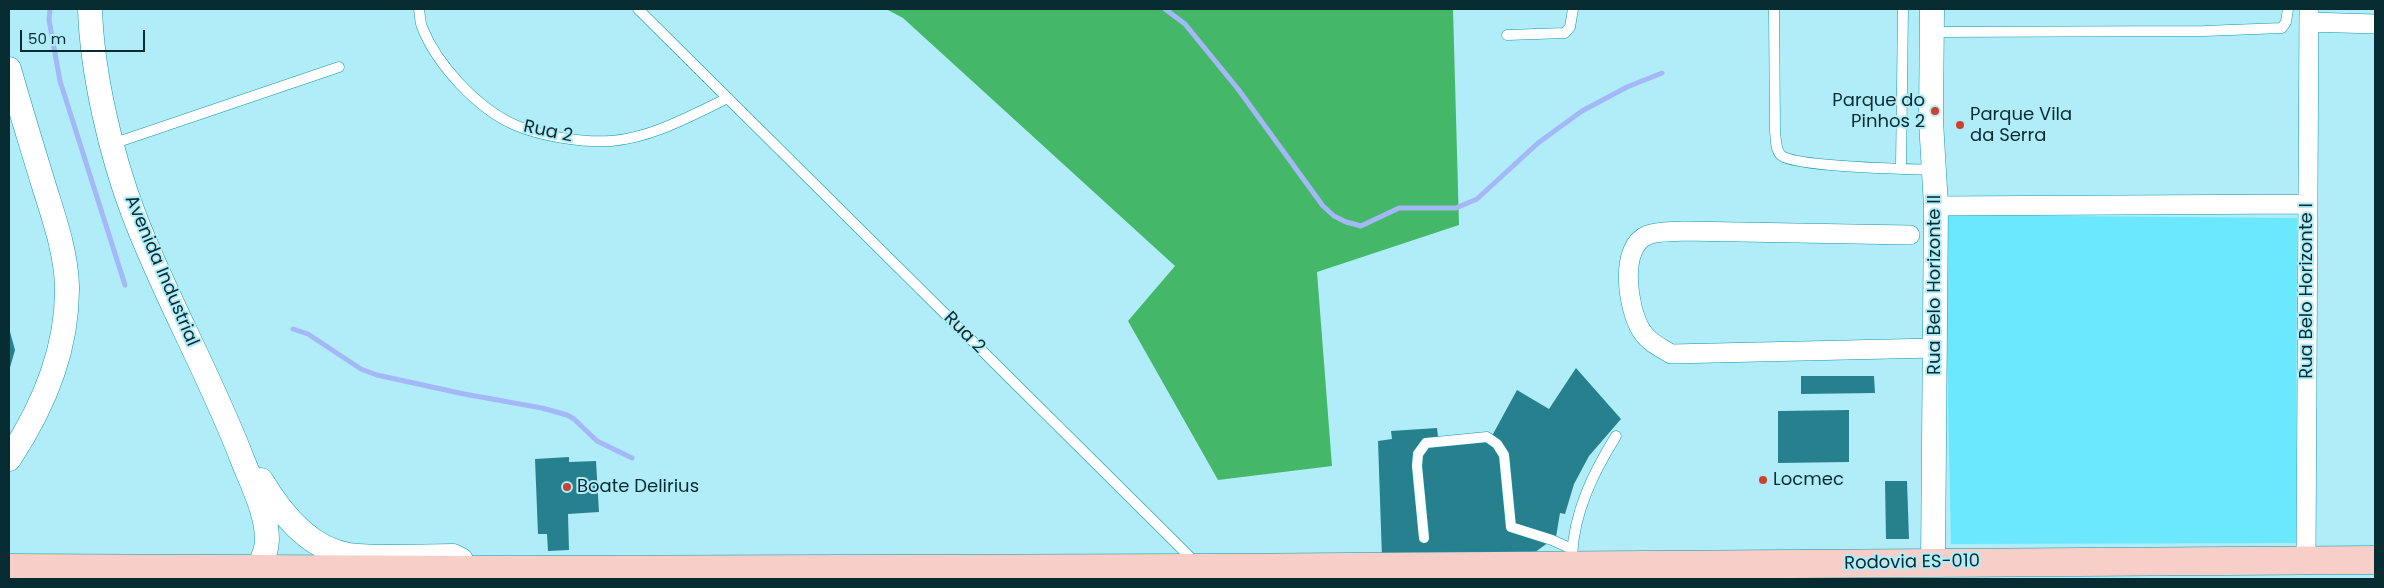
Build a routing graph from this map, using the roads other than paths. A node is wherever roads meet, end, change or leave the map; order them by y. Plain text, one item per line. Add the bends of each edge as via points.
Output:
1 (90, 9) edge
2 (419, 9) edge
3 (638, 9) edge
4 (1572, 9) edge
5 (1774, 9) edge
6 (1903, 9) edge
7 (1932, 9) edge
8 (2288, 9) edge
9 (2309, 15) edge
10 (2375, 24) edge
11 (1932, 32) junction
12 (1507, 35) dead end
13 (339, 67) dead end
14 (9, 69) edge
15 (728, 98) junction
16 (112, 144) junction
17 (1901, 168) junction
18 (1934, 170) junction
19 (2307, 204) junction
20 (1936, 206) junction
21 (1910, 234) dead end
22 (1934, 348) junction
23 (1616, 436) dead end
24 (235, 438) junction
25 (9, 459) edge
26 (1424, 538) dead end
27 (1573, 558) junction
28 (2306, 560) junction
29 (2375, 560) edge
30 (1933, 562) junction
31 (9, 568) edge
32 (486, 570) junction
33 (253, 574) edge
34 (1203, 574) edge

1 - 16 street, Avenida Industrial via 96,68
2 - 15 lane, Rua 2 via 422,27 443,63 476,100 514,125 560,138 612,141 664,129
3 - 15 lane, Rua 2
4 - 12 lane via 1570,27 1565,33
5 - 17 lane via 1775,131 1781,156 1815,164
6 - 17 lane
7 - 11 street, Rua Belo Horizonte II
8 - 11 lane via 2282,28
9 - 10 street
9 - 19 street, Rua Belo Horizonte I
11 - 18 street, Rua Belo Horizonte II via 1930,121
13 - 16 lane
14 - 25 street via 56,226 67,284 64,326 54,368 37,413
15 - 34 lane, Rua 2
16 - 24 street, Avenida Industrial via 134,215
17 - 18 lane
18 - 20 street, Rua Belo Horizonte II
19 - 20 street
19 - 28 street, Rua Belo Horizonte I
20 - 22 street, Rua Belo Horizonte II
21 - 22 street via 1682,231 1648,234 1637,243 1631,256 1628,290 1640,330 1651,342 1671,354
22 - 30 street, Rua Belo Horizonte II
23 - 27 lane via 1584,498
24 - 32 street, Avenida Industrial via 273,499 298,528 320,544 348,555 453,556
24 - 33 street, Avenida Industrial via 263,512 267,540 265,554
26 - 27 lane via 1418,454 1426,444 1487,437 1498,444 1504,455 1511,527
27 - 30 main road, Rodovia ES-010
27 - 34 main road, Rodovia ES-010
28 - 29 main road, Rodovia ES-010
28 - 30 main road, Rodovia ES-010
31 - 33 main road, Rodovia ES-010
32 - 33 main road, Rodovia ES-010
32 - 34 main road, Rodovia ES-010

